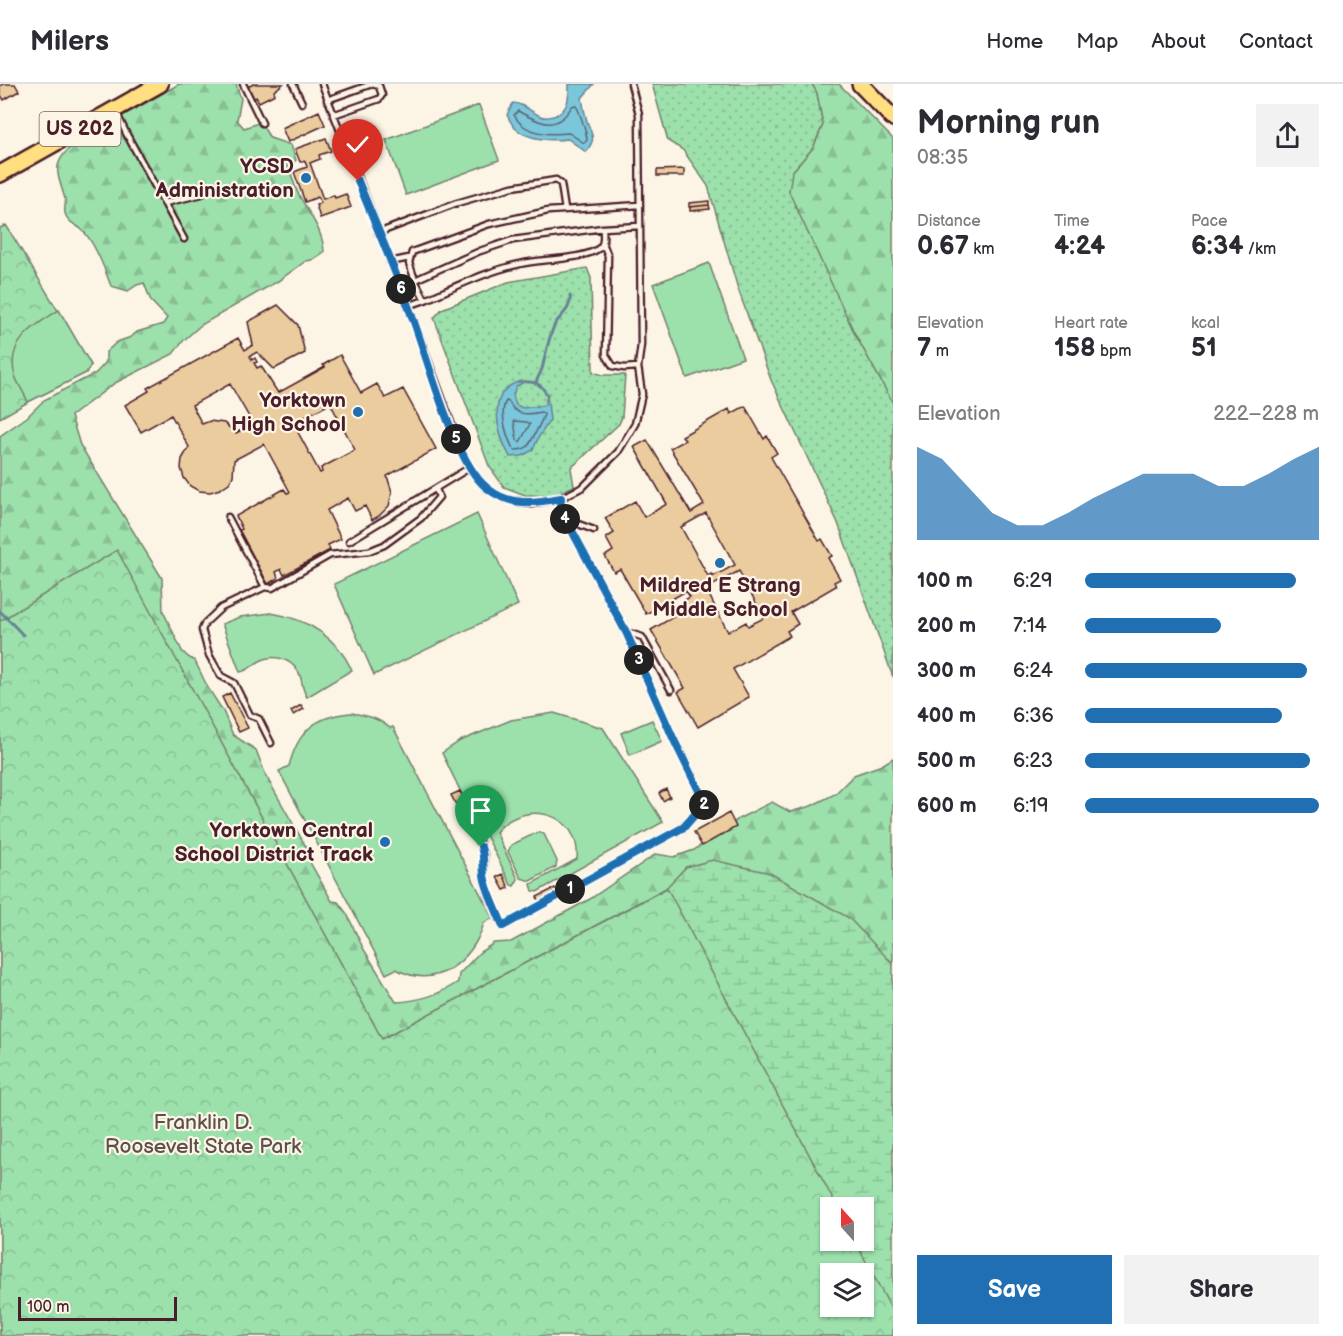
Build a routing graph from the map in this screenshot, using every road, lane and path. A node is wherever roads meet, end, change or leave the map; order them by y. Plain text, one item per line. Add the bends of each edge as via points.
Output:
1 (160, 84) edge
2 (243, 84) edge
3 (293, 84) edge
4 (322, 84) edge
5 (631, 84) edge
6 (860, 84) edge
7 (327, 100) junction
8 (302, 103) dead end
9 (114, 110) junction
10 (333, 115) junction
11 (893, 118) edge
12 (262, 123) dead end
13 (0, 174) edge
14 (202, 194) dead end
15 (165, 203) junction
16 (640, 205) junction
17 (565, 210) junction
18 (640, 226) junction
19 (603, 228) junction
20 (378, 233) junction
21 (184, 238) dead end
22 (603, 243) junction
23 (409, 258) junction
24 (390, 262) junction
25 (415, 280) junction
26 (400, 286) junction
27 (424, 300) junction
28 (408, 306) junction
29 (638, 367) junction
30 (469, 468) junction
31 (436, 489) junction
32 (561, 498) junction
33 (228, 517) dead end
34 (565, 519) junction
35 (594, 530) dead end
36 (349, 541) dead end
37 (265, 587) junction
38 (626, 632) junction
39 (671, 690) dead end
40 (271, 743) dead end
41 (467, 814) dead end

1 - 9 highway, US 202
2 - 12 lane
3 - 8 lane
4 - 7 lane
5 - 16 lane via 639,114
6 - 11 highway
7 - 10 lane
7 - 10 lane via 372,84 379,86 379,99
9 - 13 highway, US 202
9 - 15 lane
10 - 20 lane
14 - 15 lane
15 - 21 lane
16 - 17 lane
16 - 18 lane
17 - 20 lane via 561,184 556,180 512,187 457,203
17 - 23 lane via 489,224 412,252
18 - 19 lane
18 - 29 lane
19 - 22 lane
19 - 25 lane via 513,240
20 - 24 lane
22 - 27 lane via 587,254 519,264
22 - 29 lane via 608,256 606,355 613,366
23 - 24 lane
23 - 25 lane
24 - 26 lane
25 - 26 lane
25 - 27 lane
26 - 28 lane
27 - 28 lane
28 - 30 lane
29 - 32 lane via 642,394 635,424 618,452 583,487
30 - 31 lane
30 - 32 lane via 486,488 505,499 532,504
31 - 36 lane
31 - 37 lane via 439,497 421,518 384,545 369,551 330,555 272,588
32 - 34 lane
33 - 37 lane
34 - 35 lane
34 - 38 lane
37 - 40 lane via 221,608 202,630 208,655 221,676 234,683 250,715 260,719
38 - 39 lane via 642,637
38 - 41 lane via 705,803 684,827 503,926 490,899 484,878 484,854

